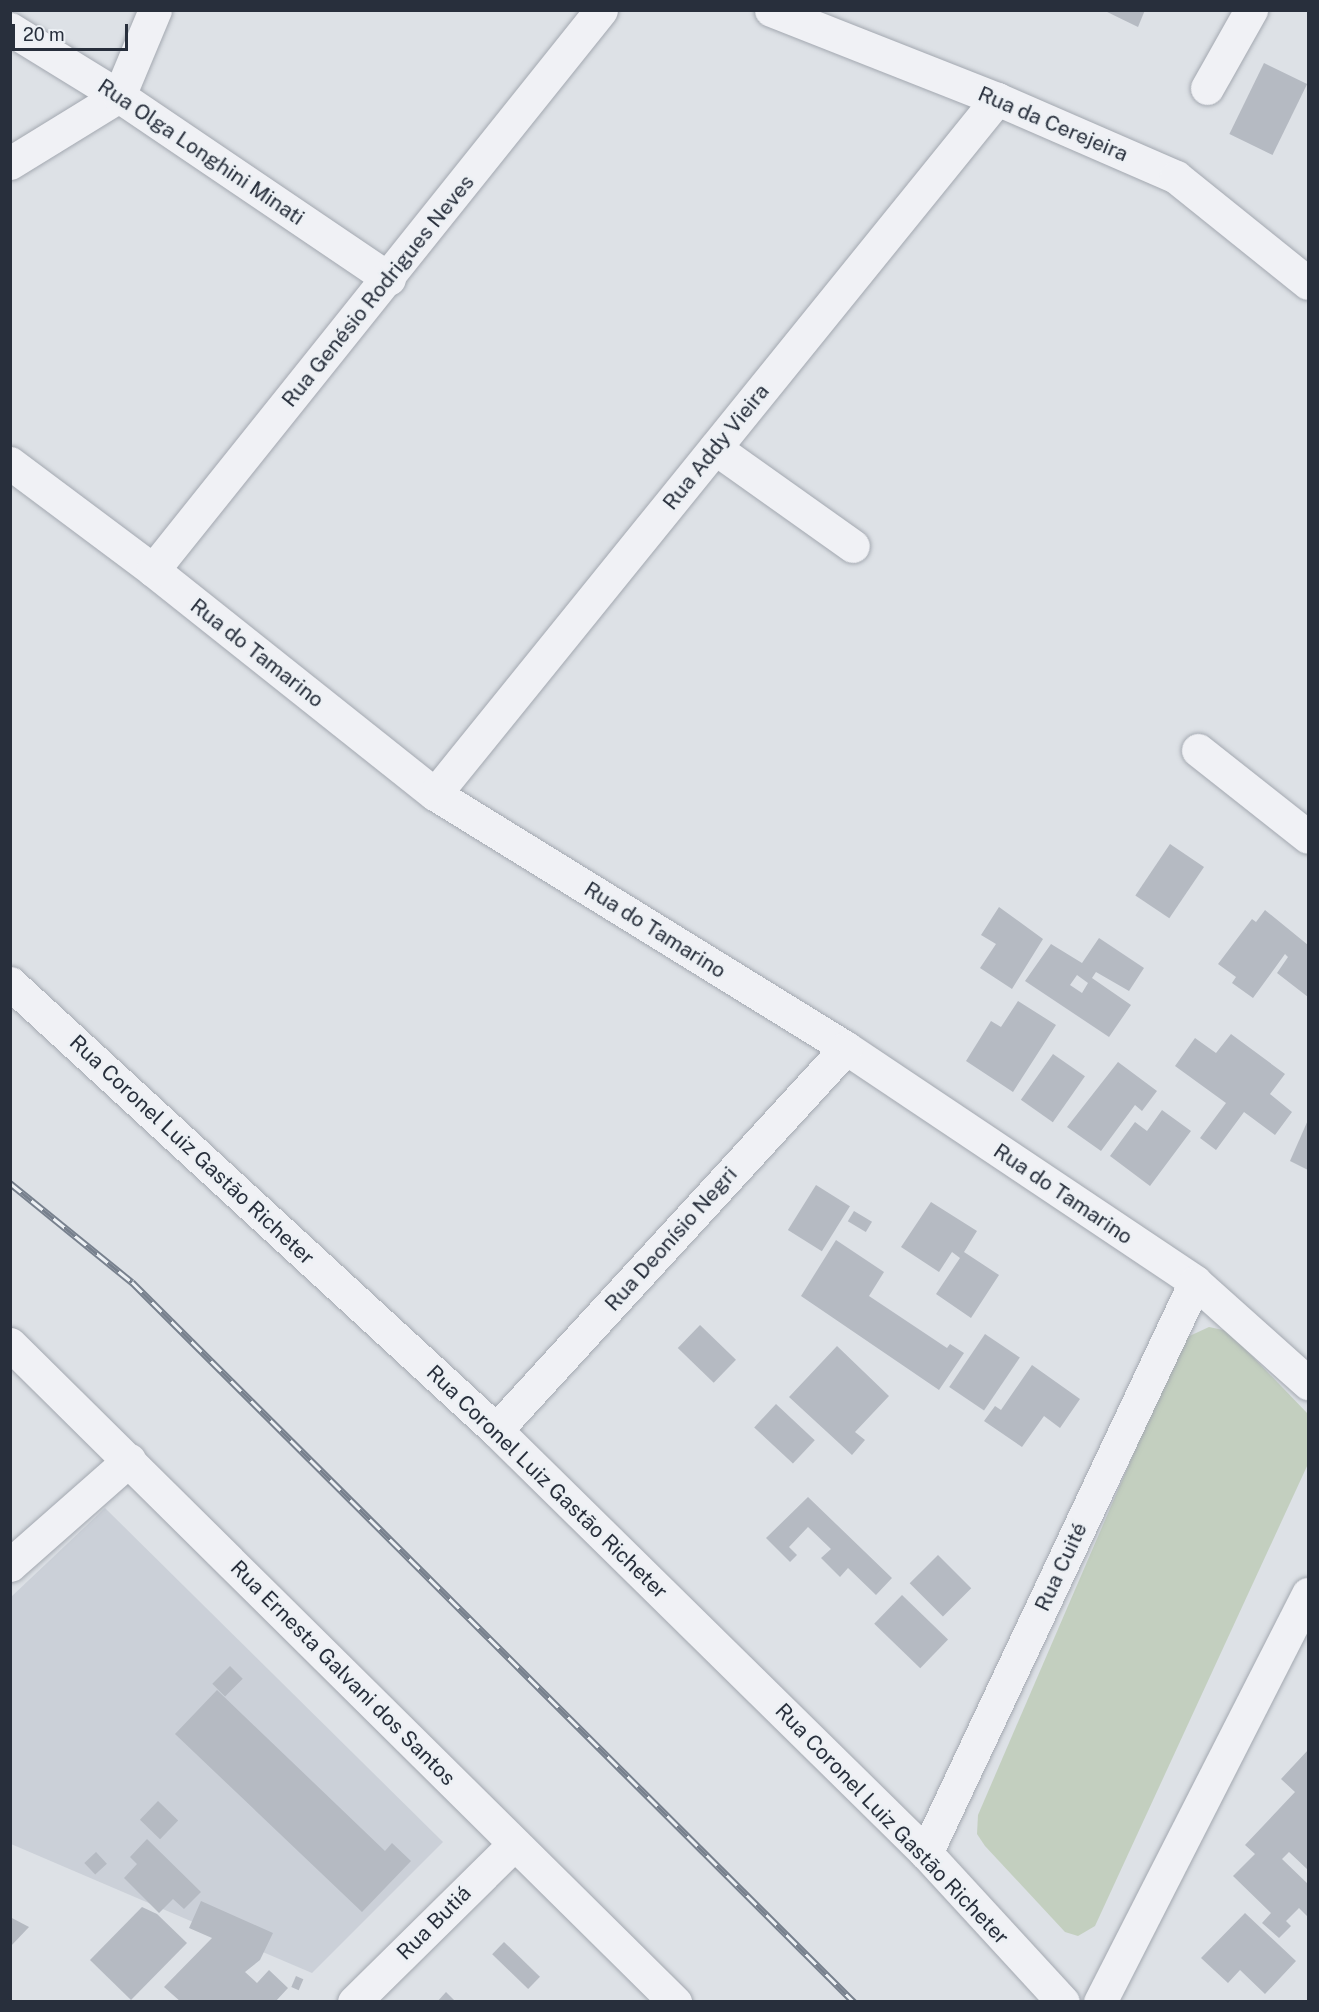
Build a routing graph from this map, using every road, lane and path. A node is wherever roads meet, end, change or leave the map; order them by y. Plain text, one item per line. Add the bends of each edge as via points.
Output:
1 (155, 10) edge
2 (601, 10) edge
3 (771, 10) edge
4 (1251, 10) edge
5 (10, 29) edge
6 (1206, 88) dead end
7 (119, 96) junction
8 (997, 99) junction
9 (10, 164) edge
10 (389, 279) junction
11 (1308, 283) edge
12 (715, 448) junction
13 (10, 463) edge
14 (852, 546) dead end
15 (153, 570) junction
16 (1198, 750) dead end
17 (435, 794) junction
18 (1308, 837) edge
19 (10, 983) edge
20 (846, 1048) junction
21 (1195, 1282) junction
22 (16, 1359) edge
23 (1308, 1383) edge
24 (496, 1430) junction
25 (129, 1460) junction
26 (10, 1565) edge
27 (1308, 1594) edge
28 (514, 1844) junction
29 (926, 1853) junction
30 (354, 2001) edge
31 (675, 2001) edge
32 (1063, 2001) edge
33 (1100, 2001) edge

1 - 7 street
2 - 10 street, Rua Genésio Rodrigues Neves
3 - 8 street, Rua da Cerejeira
4 - 6 street
5 - 7 street, Rua Olga Longhini Minati
7 - 9 street
7 - 10 street, Rua Olga Longhini Minati
8 - 11 street, Rua da Cerejeira via 1176,177
8 - 12 street, Rua Addy Vieira
10 - 15 street, Rua Genésio Rodrigues Neves
12 - 14 street
12 - 17 street, Rua Addy Vieira
13 - 15 street, Rua do Tamarino
15 - 17 street, Rua do Tamarino
16 - 18 street
17 - 20 street, Rua do Tamarino
19 - 24 street, Rua Coronel Luiz Gastão Richeter
20 - 21 street, Rua do Tamarino
20 - 24 street, Rua Deonísio Negri
21 - 23 street, Rua do Tamarino
21 - 29 street, Rua Cuité
22 - 25 street, Rua Ernesta Galvani dos Santos
24 - 29 street, Rua Coronel Luiz Gastão Richeter
25 - 26 street
25 - 28 street, Rua Ernesta Galvani dos Santos
27 - 33 street
28 - 30 street, Rua Butiá
28 - 31 street, Rua Ernesta Galvani dos Santos
29 - 32 street, Rua Coronel Luiz Gastão Richeter

